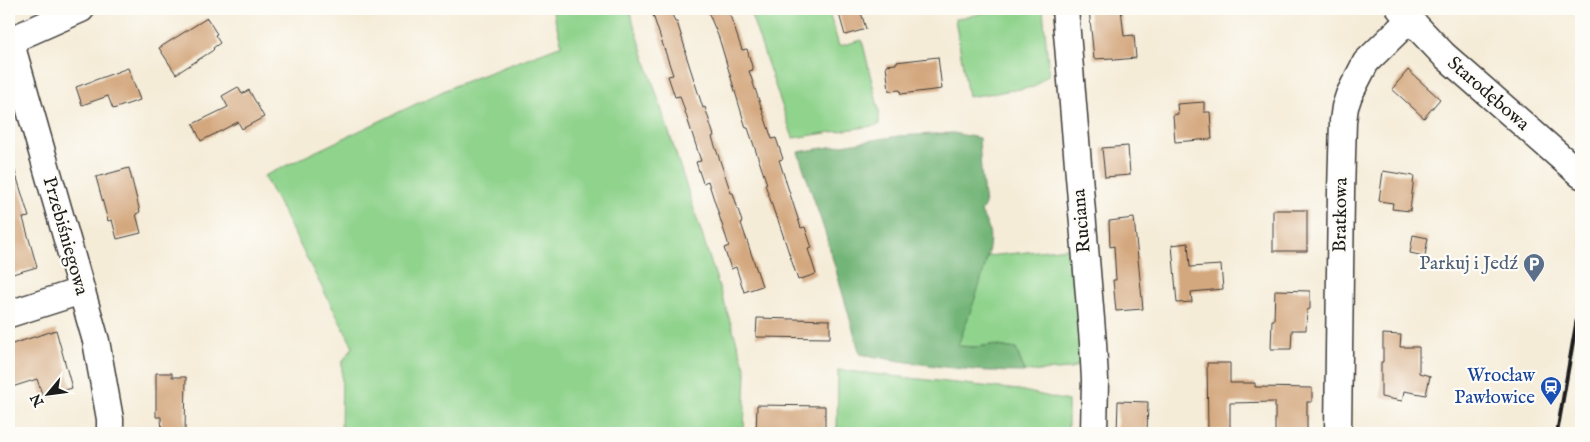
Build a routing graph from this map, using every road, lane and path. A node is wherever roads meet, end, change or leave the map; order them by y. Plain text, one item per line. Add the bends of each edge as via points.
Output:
1 (81, 9) edge
2 (1065, 9) edge
3 (1405, 14) edge
4 (9, 41) edge
5 (1581, 175) edge
6 (81, 292) junction
7 (9, 314) edge
8 (110, 433) edge
9 (1094, 433) edge
10 (1338, 433) edge

1 - 4 street
2 - 9 street, Ruciana via 1096,380
3 - 5 street, Starodębowa via 1444,55
3 - 10 street, Bratkowa via 1366,62 1345,107
4 - 6 street, Przebiśniegowa
6 - 7 street
6 - 8 street, Przebiśniegowa via 96,341

